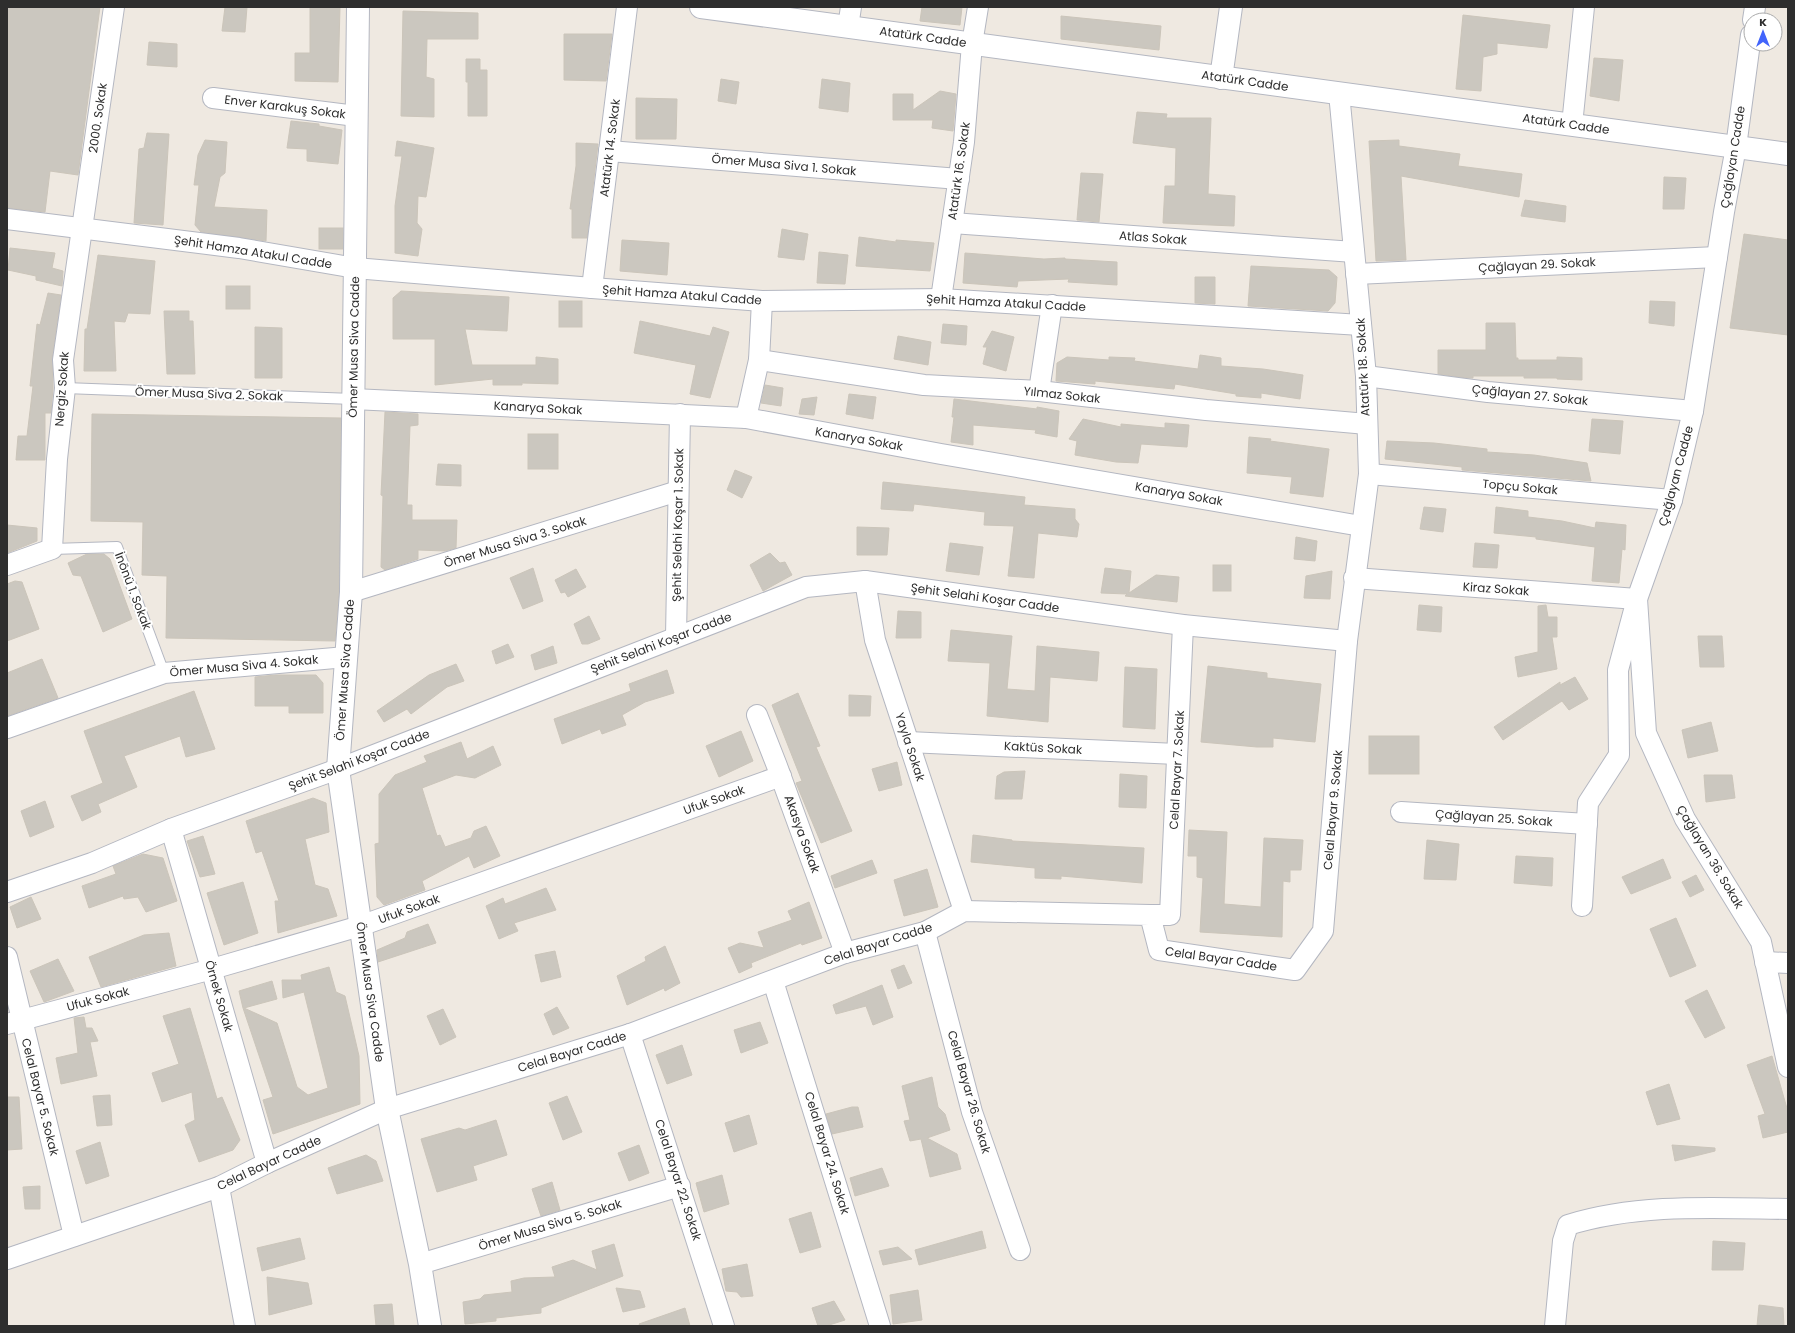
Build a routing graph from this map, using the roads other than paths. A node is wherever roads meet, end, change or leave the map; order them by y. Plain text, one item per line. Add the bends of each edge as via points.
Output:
1 (114, 7) edge
2 (358, 7) edge
3 (627, 7) edge
4 (701, 7) edge
5 (978, 7) edge
6 (1231, 7) edge
7 (1584, 7) edge
8 (725, 9) edge
9 (850, 17) edge
10 (972, 44) junction
11 (1749, 52) edge
12 (1221, 78) junction
13 (1339, 93) junction
14 (213, 98) dead end
15 (356, 116) junction
16 (1572, 125) junction
17 (1736, 147) junction
18 (609, 151) junction
19 (1788, 154) edge
20 (958, 179) junction
21 (7, 220) edge
22 (952, 223) junction
23 (82, 230) junction
24 (1354, 252) junction
25 (1717, 257) junction
26 (355, 268) junction
27 (1356, 274) junction
28 (592, 288) junction
29 (941, 298) junction
30 (762, 301) junction
31 (1052, 305) junction
32 (1361, 325) junction
33 (759, 360) junction
34 (1366, 376) junction
35 (65, 388) junction
36 (1039, 391) junction
37 (353, 399) junction
38 (1693, 411) junction
39 (680, 414) junction
40 (746, 418) junction
41 (1366, 424) junction
42 (1368, 474) junction
43 (678, 491) junction
44 (1672, 500) junction
45 (1361, 526) junction
46 (52, 549) junction
47 (7, 565) edge
48 (1354, 578) junction
49 (865, 581) junction
50 (351, 592) junction
51 (1638, 599) junction
52 (1183, 625) junction
53 (676, 637) junction
54 (1347, 641) junction
55 (346, 657) junction
56 (164, 673) junction
57 (756, 715) dead end
58 (7, 728) edge
59 (908, 742) junction
60 (1177, 754) junction
61 (338, 769) junction
62 (781, 776) junction
63 (1401, 812) dead end
64 (1587, 824) junction
65 (170, 829) junction
66 (7, 892) edge
67 (1582, 906) dead end
68 (964, 911) junction
69 (1150, 915) junction
70 (1170, 915) joint
71 (360, 926) junction
72 (925, 932) junction
73 (844, 953) junction
74 (7, 957) edge
75 (1765, 962) junction
76 (1788, 963) edge
77 (212, 969) junction
78 (1295, 970) joint
79 (773, 981) junction
80 (14, 1022) edge
81 (630, 1034) junction
82 (1788, 1067) edge
83 (387, 1109) junction
84 (267, 1163) junction
85 (680, 1186) junction
86 (219, 1187) junction
87 (1788, 1208) edge
88 (74, 1236) junction
89 (1020, 1250) dead end
90 (7, 1259) edge
91 (420, 1264) junction
92 (245, 1326) edge
93 (430, 1326) edge
94 (724, 1326) edge
95 (880, 1326) edge
96 (1555, 1326) edge

1 - 23 street, 2000. Sokak
2 - 15 main road, Ömer Musa Siva Cadde
3 - 18 street, Atatürk 14. Sokak
4 - 8 main road, Atatürk Cadde
5 - 10 street, Atatürk 16. Sokak
6 - 12 main road
7 - 16 street
8 - 9 main road, Atatürk Cadde
9 - 10 main road, Atatürk Cadde
10 - 12 main road, Atatürk Cadde
10 - 20 street, Atatürk 16. Sokak via 964,142
11 - 17 street, Çağlayan Cadde
12 - 13 main road, Atatürk Cadde
13 - 16 main road, Atatürk Cadde
13 - 24 street, Atatürk 18. Sokak
14 - 15 street, Enver Karakuş Sokak
15 - 26 main road, Ömer Musa Siva Cadde
16 - 17 main road, Atatürk Cadde
17 - 19 main road, Atatürk Cadde
17 - 25 street, Çağlayan Cadde
18 - 20 street, Ömer Musa Siva 1. Sokak
18 - 28 street, Atatürk 14. Sokak
20 - 22 street, Atatürk 16. Sokak
21 - 23 street, Şehit Hamza Atakul Cadde
22 - 24 street, Atlas Sokak
22 - 29 street, Atatürk 16. Sokak
23 - 26 street, Şehit Hamza Atakul Cadde via 239,248
23 - 35 street, Nergiz Sokak via 63,360
24 - 27 street, Atatürk 18. Sokak
25 - 27 street, Çağlayan 29. Sokak
25 - 38 street, Çağlayan Cadde
26 - 28 street, Şehit Hamza Atakul Cadde
26 - 37 main road, Ömer Musa Siva Cadde
27 - 32 street, Atatürk 18. Sokak
28 - 30 street, Şehit Hamza Atakul Cadde
29 - 30 street, Şehit Hamza Atakul Cadde
29 - 31 street, Şehit Hamza Atakul Cadde
30 - 33 street
31 - 32 street, Şehit Hamza Atakul Cadde
31 - 36 street
32 - 34 street, Atatürk 18. Sokak
33 - 36 street, Yılmaz Sokak via 924,385
33 - 40 street
34 - 38 street, Çağlayan 27. Sokak via 1488,392
34 - 41 street, Atatürk 18. Sokak
35 - 37 lane, Ömer Musa Siva 2. Sokak
35 - 46 street, Nergiz Sokak via 57,459
36 - 41 street, Yılmaz Sokak via 1206,410
37 - 39 street, Kanarya Sokak
37 - 50 main road, Ömer Musa Siva Cadde
38 - 44 street, Çağlayan Cadde
39 - 40 street, Kanarya Sokak
39 - 43 street, Şehit Selahi Koşar 1. Sokak
40 - 45 street, Kanarya Sokak
41 - 42 street, Atatürk 18. Sokak
42 - 44 street, Topçu Sokak
42 - 45 street, Atatürk 18. Sokak
43 - 50 street, Ömer Musa Siva 3. Sokak
43 - 53 street, Şehit Selahi Koşar 1. Sokak
44 - 51 street, Çağlayan Cadde
45 - 48 street, Atatürk 18. Sokak
46 - 47 street, İnönü 1. Sokak
46 - 56 lane, İnönü 1. Sokak via 117,547
48 - 51 street, Kiraz Sokak
48 - 54 street, Atatürk 18. Sokak
49 - 52 street, Şehit Selahi Koşar Cadde
49 - 53 street, Şehit Selahi Koşar Cadde via 806,587
49 - 59 street, Yayla Sokak via 875,640
50 - 55 main road, Ömer Musa Siva Cadde
51 - 64 street, Çağlayan Cadde via 1618,670 1619,755 1588,804
51 - 75 street, Çağlayan 36. Sokak via 1646,733 1685,820 1761,942
52 - 54 street, Şehit Selahi Koşar Cadde
52 - 60 street, Celal Bayar 7. Sokak
53 - 61 street, Şehit Selahi Koşar Cadde
54 - 78 street, Celal Bayar 9. Sokak via 1323,931
55 - 56 street, Ömer Musa Siva 4. Sokak
55 - 61 main road, Ömer Musa Siva Cadde
56 - 58 street, Ömer Musa Siva 4. Sokak
57 - 62 street, Akasya Sokak
59 - 60 street, Kaktüs Sokak
59 - 68 street, Yayla Sokak
60 - 70 street, Celal Bayar 7. Sokak
61 - 65 street, Şehit Selahi Koşar Cadde
61 - 71 main road, Ömer Musa Siva Cadde
62 - 71 street, Ufuk Sokak
62 - 73 street, Akasya Sokak
63 - 64 street, Çağlayan 25. Sokak
64 - 67 street, Çağlayan Cadde
65 - 66 street, Şehit Selahi Koşar Cadde via 92,863
65 - 77 street, Örnek Sokak
68 - 69 street, Celal Bayar Cadde
68 - 72 street, Celal Bayar Cadde
69 - 70 street, Celal Bayar Cadde
69 - 78 street, Celal Bayar Cadde via 1159,950
71 - 77 street, Ufuk Sokak
71 - 83 main road, Ömer Musa Siva Cadde
72 - 73 street, Celal Bayar Cadde
72 - 89 street, Celal Bayar 26. Sokak via 972,1112
73 - 79 street, Celal Bayar Cadde
74 - 80 street, Celal Bayar 5. Sokak
75 - 76 street
75 - 82 street, Çağlayan 36. Sokak
77 - 80 street, Ufuk Sokak
77 - 84 street, Örnek Sokak
79 - 81 street, Celal Bayar Cadde
79 - 95 street, Celal Bayar 24. Sokak
80 - 88 street, Celal Bayar 5. Sokak
81 - 83 street, Celal Bayar Cadde
81 - 85 street, Celal Bayar 22. Sokak
83 - 84 street, Celal Bayar Cadde
83 - 91 main road, Ömer Musa Siva Cadde
84 - 86 street, Celal Bayar Cadde
85 - 91 street, Ömer Musa Siva 5. Sokak
85 - 94 street, Celal Bayar 22. Sokak
86 - 88 street, Celal Bayar Cadde
86 - 92 street
87 - 96 street via 1670,1207 1586,1219 1568,1225 1563,1241
88 - 90 street, Celal Bayar Cadde
91 - 93 main road, Ömer Musa Siva Cadde

